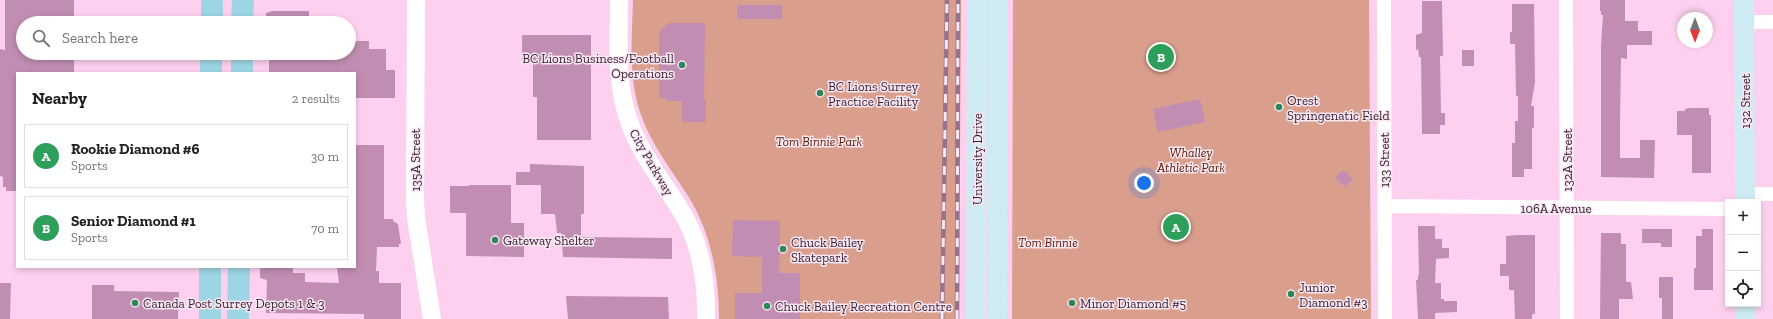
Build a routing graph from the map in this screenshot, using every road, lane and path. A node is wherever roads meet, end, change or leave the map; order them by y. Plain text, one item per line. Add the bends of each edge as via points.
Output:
1 (212, 0) edge
2 (242, 0) edge
3 (416, 0) edge
4 (619, 0) edge
5 (977, 0) edge
6 (998, 0) edge
7 (1384, 0) edge
8 (1566, 0) edge
9 (1744, 0) edge
10 (212, 16) edge
11 (242, 16) edge
12 (1744, 22) junction
13 (1773, 22) edge
14 (211, 60) edge
15 (242, 60) edge
16 (211, 72) edge
17 (242, 72) edge
18 (1773, 194) edge
19 (1745, 198) edge
20 (1385, 206) junction
21 (1567, 208) junction
22 (1725, 209) edge
23 (210, 268) edge
24 (239, 268) edge
25 (1746, 307) edge
26 (210, 319) edge
27 (238, 319) edge
28 (432, 319) edge
29 (706, 319) edge
30 (976, 319) edge
31 (997, 319) edge
32 (1385, 319) edge
33 (1567, 319) edge
34 (1746, 319) edge

1 - 10 main road
2 - 11 main road
3 - 28 street, 135A Street via 415,206
4 - 29 street, City Parkway via 619,68 626,113 642,149 691,231 702,270
5 - 30 main road, University Drive
6 - 31 main road, University Drive
7 - 20 street, 133 Street
8 - 21 street, 132A Street
9 - 12 main road, 132 Street
12 - 13 street
12 - 19 main road, 132 Street
14 - 16 main road
15 - 17 main road
18 - 19 street
20 - 21 street, 106A Avenue
20 - 32 street, 133 Street
21 - 22 street, 106A Avenue
21 - 33 street, 132A Street
23 - 26 main road
24 - 27 main road
25 - 34 main road

